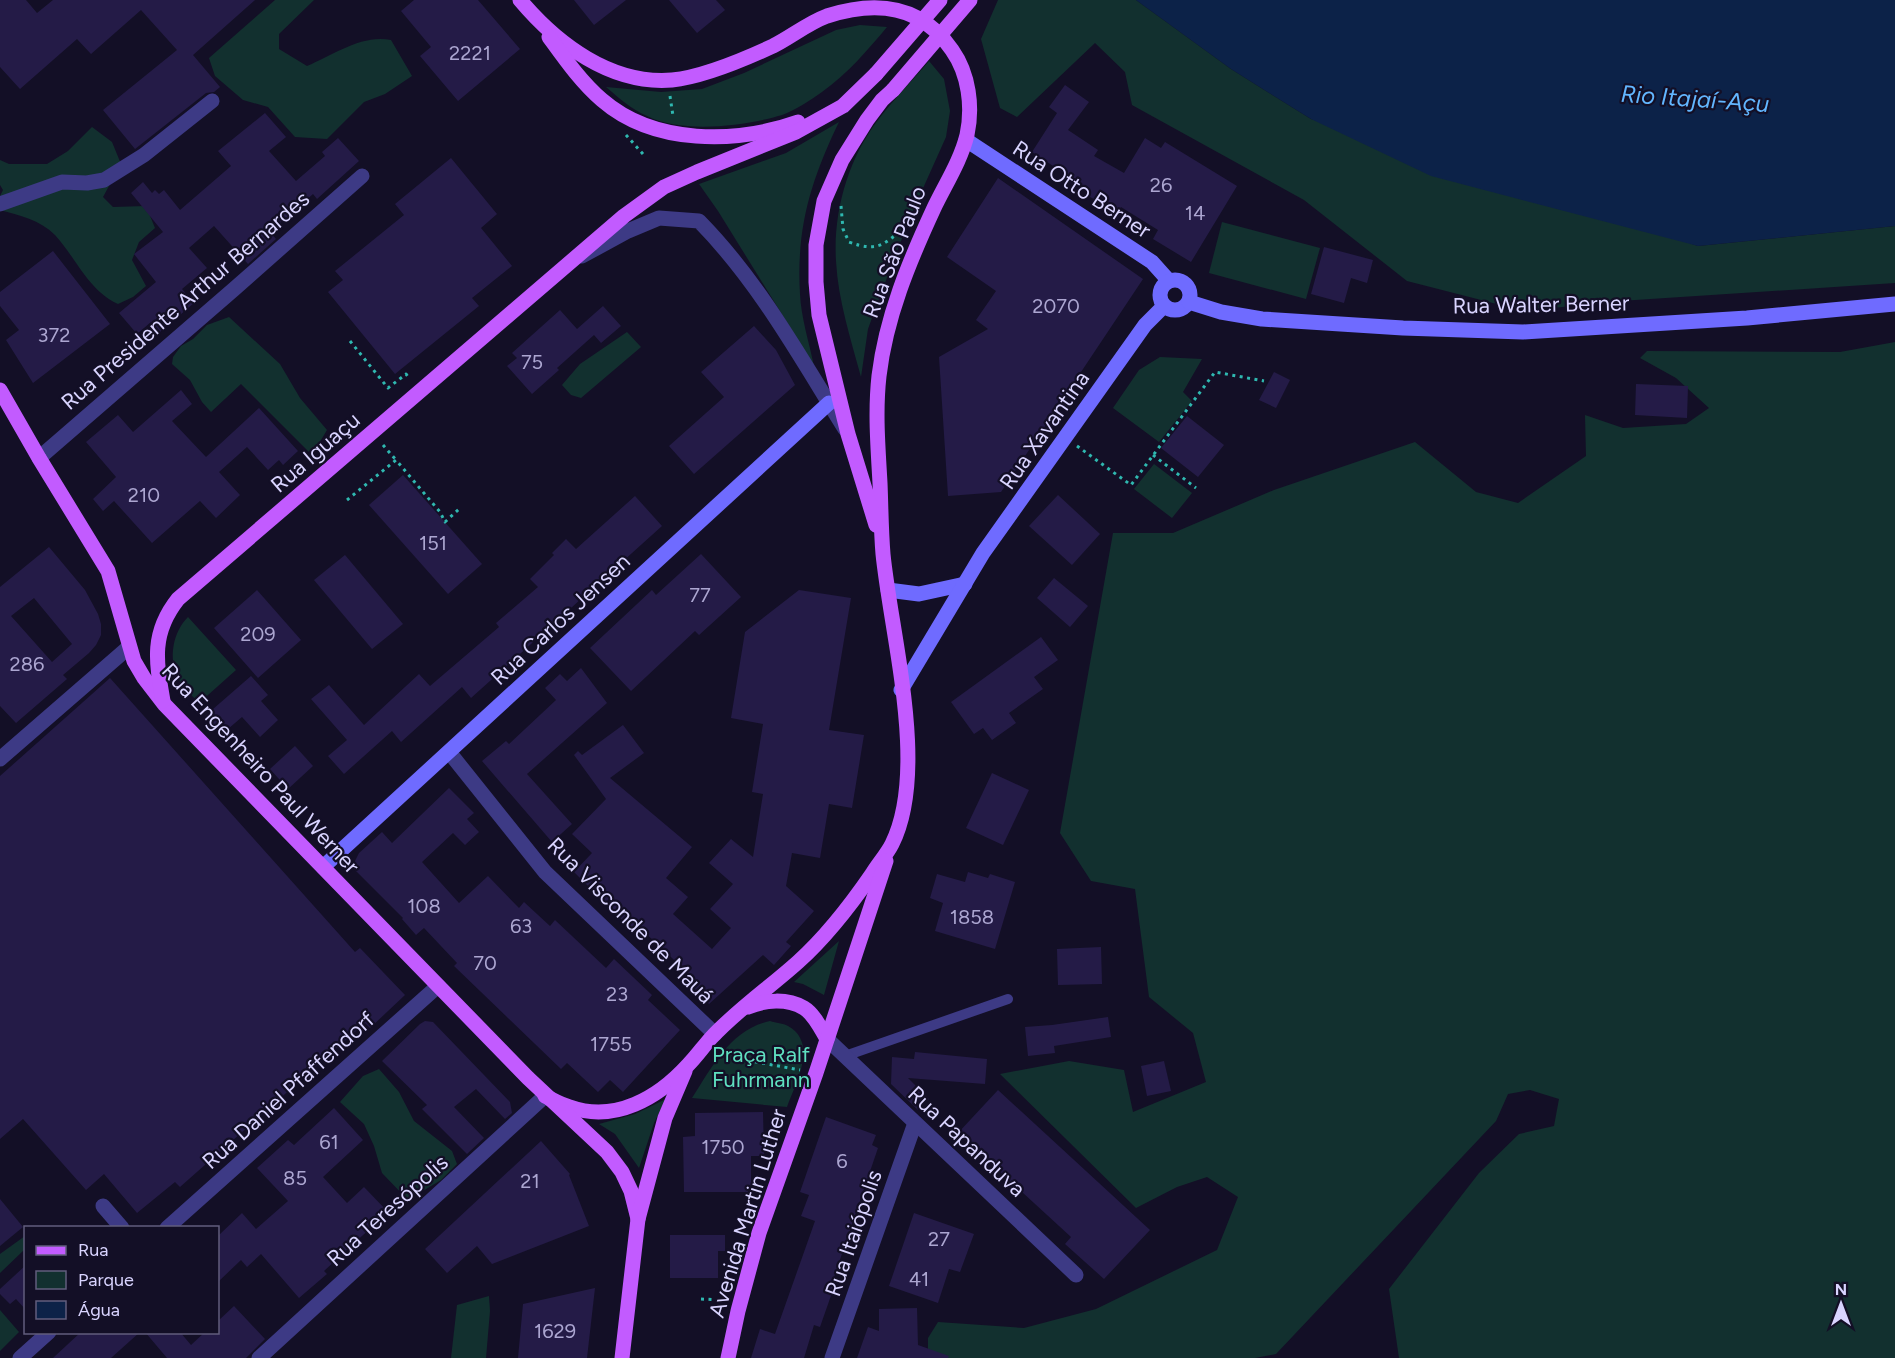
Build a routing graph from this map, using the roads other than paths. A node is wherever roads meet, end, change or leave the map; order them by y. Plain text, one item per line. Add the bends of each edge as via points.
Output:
1 (520, 0) edge
2 (940, 0) edge
3 (970, 0) edge
4 (537, 19) junction
5 (212, 101) dead end
6 (843, 106) junction
7 (966, 140) junction
8 (362, 176) dead end
9 (0, 204) edge
10 (565, 266) junction
11 (1169, 281) junction
12 (1189, 302) junction
13 (1895, 304) edge
14 (1164, 306) junction
15 (0, 390) edge
16 (829, 403) junction
17 (848, 434) junction
18 (39, 458) junction
19 (883, 554) junction
20 (965, 584) junction
21 (888, 590) junction
22 (129, 647) junction
23 (902, 690) junction
24 (164, 704) junction
25 (449, 752) junction
26 (0, 759) edge
27 (892, 844) junction
28 (323, 867) junction
29 (438, 986) junction
30 (1008, 999) dead end
31 (738, 1012) junction
32 (715, 1034) junction
33 (827, 1039) junction
34 (845, 1056) junction
35 (687, 1066) junction
36 (545, 1096) junction
37 (915, 1123) junction
38 (103, 1206) dead end
39 (638, 1219) junction
40 (121, 1226) edge
41 (169, 1226) edge
42 (1076, 1275) dead end
43 (47, 1334) edge
44 (20, 1358) edge
45 (259, 1358) edge
46 (622, 1358) edge
47 (728, 1358) edge
48 (832, 1358) edge

1 - 4 main road, Rua São Paulo
2 - 6 main road, bridge
3 - 17 main road, bridge via 867,120 842,160 824,201 816,245 819,315
4 - 6 main road via 570,66 602,100 629,118 657,129 721,137 748,134 790,125
4 - 7 main road, Rua São Paulo via 575,51 620,75 673,80 719,68 772,46 825,16 856,6 902,8 935,29 966,76
5 - 9 street via 104,180 62,182
6 - 10 main road, Rua Iguaçu via 796,132 664,187
7 - 11 street, Rua Otto Berner via 1152,262
7 - 19 main road, Rua São Paulo via 894,306 884,344 876,416
8 - 18 street, Rua Presidente Arthur Bernardes
10 - 16 street via 659,218 699,221 768,304
10 - 24 main road, Rua Iguaçu via 178,599 163,621 157,645
11 - 12 street via 1186,284
11 - 14 street via 1160,290
12 - 13 street, Rua Walter Berner via 1262,319 1523,332
12 - 14 street via 1179,310
14 - 20 street, Rua Xavantina via 1145,325
15 - 18 main road, Rua Engenheiro Paul Werner
16 - 17 street
16 - 25 street, Rua Carlos Jensen
17 - 19 main road
18 - 22 main road, Rua Engenheiro Paul Werner via 108,572
19 - 21 main road, Rua São Paulo
20 - 21 street via 919,594
20 - 23 street, Rua Xavantina
21 - 23 main road, Rua São Paulo
22 - 24 main road, Rua Engenheiro Paul Werner via 144,678
22 - 26 street
23 - 27 main road, Rua São Paulo via 908,748 907,787
24 - 28 main road, Rua Engenheiro Paul Werner
25 - 28 street, Rua Carlos Jensen
25 - 32 street, Rua Visconde de Mauá via 545,872
27 - 31 main road, Rua São Paulo via 833,926
27 - 33 main road, Avenida Martin Luther
28 - 29 main road, Rua Engenheiro Paul Werner
29 - 36 main road, Rua Engenheiro Paul Werner
29 - 41 street, Rua Daniel Pfaffendorf
30 - 34 lane
31 - 32 main road, Rua São Paulo
31 - 33 main road, Rua São Paulo via 762,1001 783,1001 804,1008
32 - 35 main road, Rua São Paulo
33 - 34 street, Rua Papanduva
33 - 47 main road, Avenida Martin Luther via 759,1233
34 - 37 street, Rua Papanduva
35 - 36 main road, Rua São Paulo via 658,1091 620,1111 594,1113
35 - 39 main road, Rua São Paulo via 665,1118
36 - 39 main road, Rua São Paulo via 588,1133 622,1172
36 - 45 street, Rua Teresópolis
37 - 42 street, Rua Papanduva
37 - 48 street, Rua Itaiópolis
38 - 40 street
39 - 46 main road, Rua São Paulo
43 - 44 street

